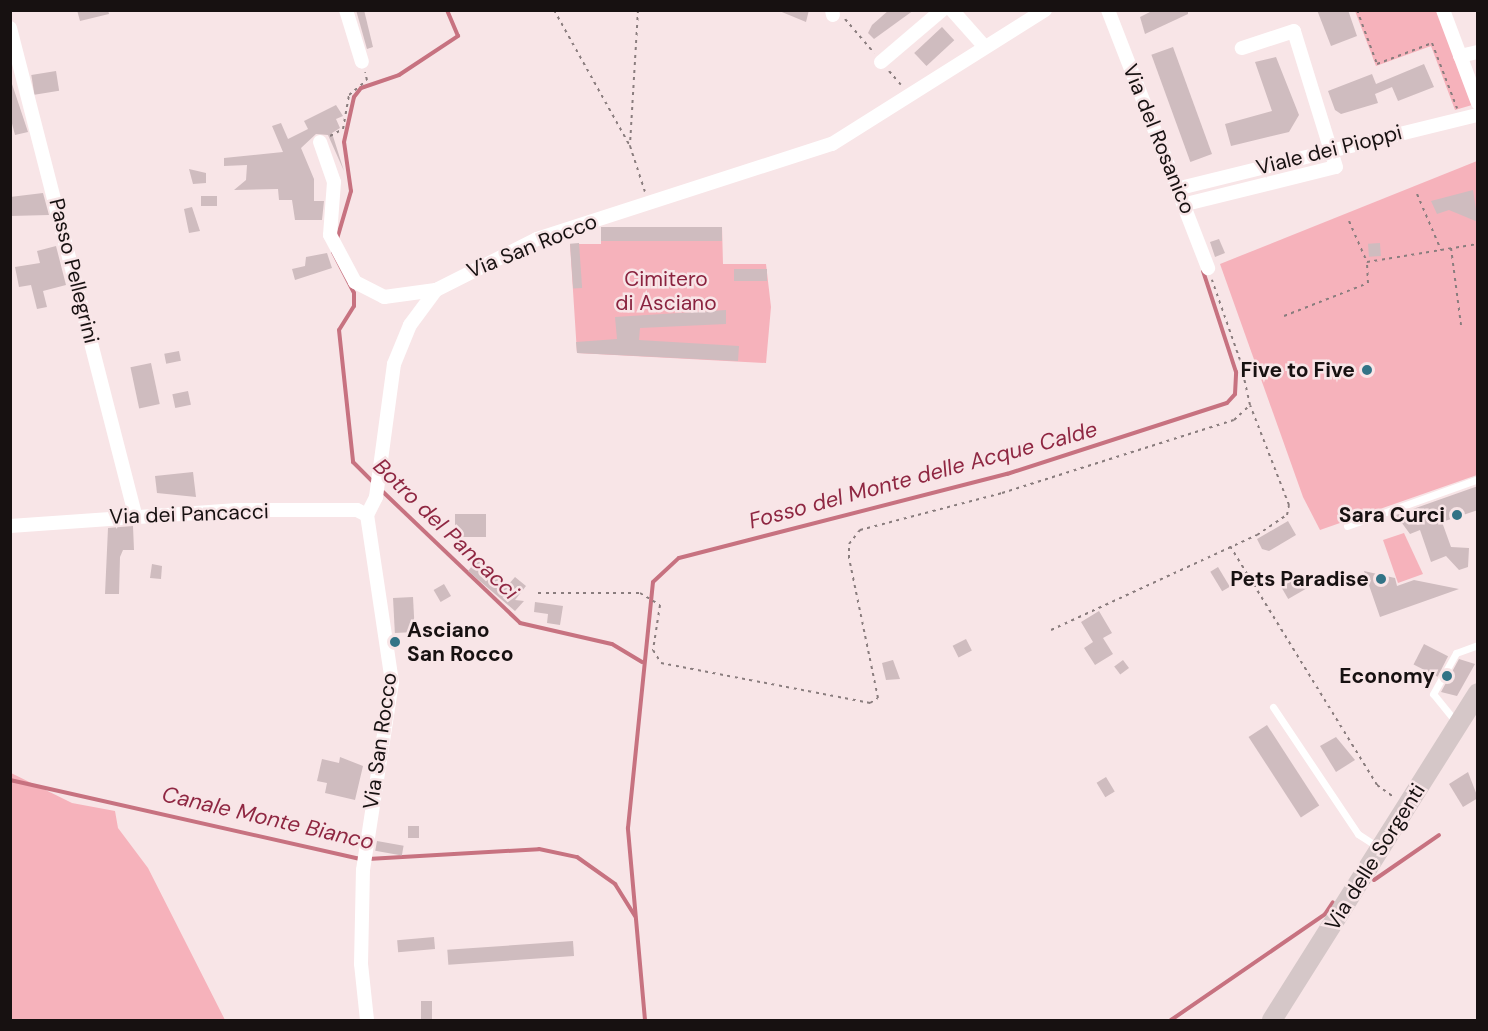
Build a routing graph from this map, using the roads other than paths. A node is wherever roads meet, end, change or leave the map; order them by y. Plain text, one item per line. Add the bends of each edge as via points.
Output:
1 (346, 10) edge
2 (942, 10) edge
3 (952, 10) edge
4 (1046, 10) edge
5 (1108, 10) edge
6 (1443, 10) edge
7 (10, 28) edge
8 (984, 46) junction
9 (1242, 48) dead end
10 (1478, 52) edge
11 (1460, 56) junction
12 (362, 62) road end
13 (881, 62) road end
14 (1478, 103) edge
15 (1478, 115) edge
16 (320, 142) road end
17 (1331, 149) junction
18 (1180, 188) junction
19 (1186, 204) junction
20 (1208, 268) road end
21 (436, 290) junction
22 (1478, 479) edge
23 (135, 514) junction
24 (367, 515) junction
25 (10, 526) edge
26 (1347, 526) dead end
27 (1478, 645) edge
28 (1478, 693) edge
29 (1273, 707) dead end
30 (1458, 724) junction
31 (1380, 848) junction
32 (367, 1020) edge
33 (1272, 1020) edge

1 - 12 street
2 - 13 street
3 - 8 street
4 - 8 street, Via San Rocco
5 - 18 street, Via del Rosanico
6 - 11 street
7 - 23 street, Passo Pellegrini
8 - 21 street, Via San Rocco via 832,144 537,239
9 - 17 street via 1294,31
10 - 11 street
11 - 14 street
15 - 17 street, Viale dei Pioppi
16 - 21 street via 334,182 330,235 355,282 375,296
17 - 18 street, Viale dei Pioppi
17 - 19 street via 1336,168
18 - 19 street, Via del Rosanico
19 - 20 street, Via del Rosanico
21 - 24 street, Via San Rocco via 410,325 394,364 376,497
22 - 26 lane
23 - 24 street, Via dei Pancacci via 302,510
23 - 25 street, Via dei Pancacci
24 - 32 street, Via San Rocco via 392,682 363,870 361,964
27 - 30 lane via 1456,653 1433,694
28 - 30 main road, Via delle Sorgenti
29 - 31 lane via 1358,834
30 - 31 main road, Via delle Sorgenti
31 - 33 main road, Via delle Sorgenti

